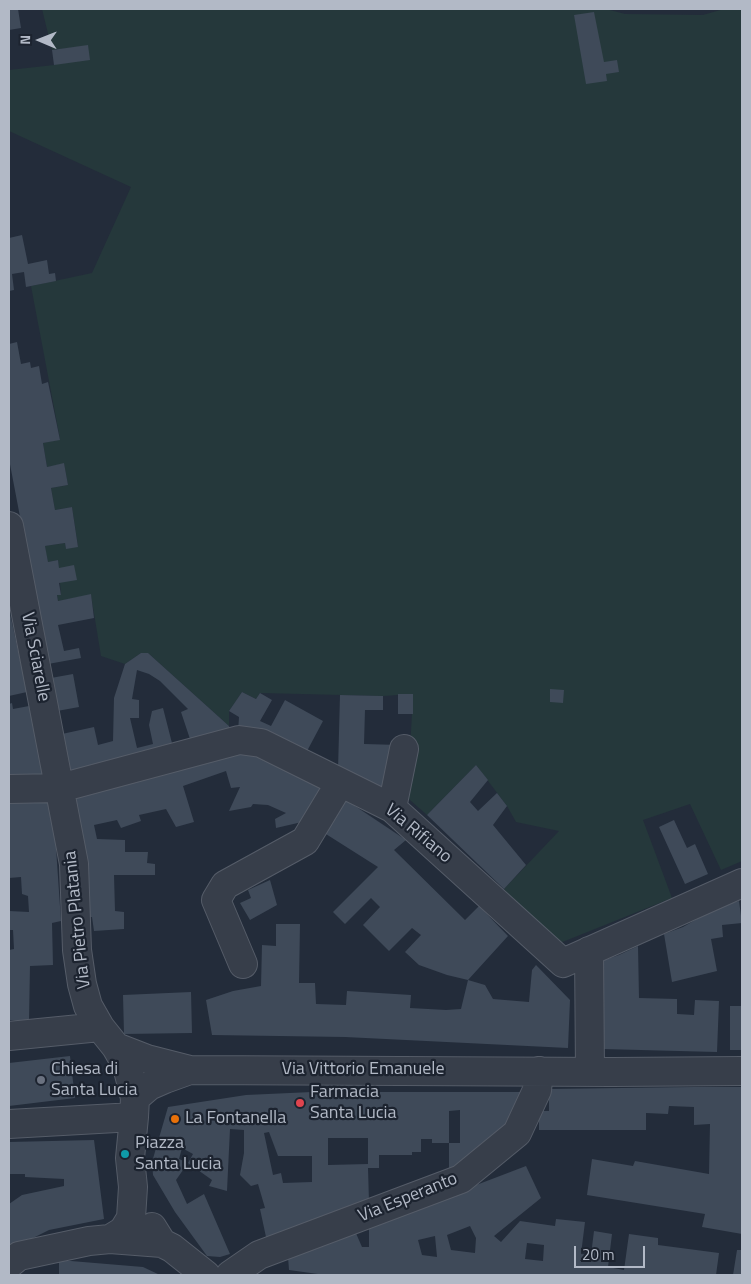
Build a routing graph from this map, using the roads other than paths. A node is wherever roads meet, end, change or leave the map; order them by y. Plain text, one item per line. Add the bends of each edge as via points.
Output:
1 (9, 526) edge
2 (404, 748) dead end
3 (340, 783) junction
4 (60, 788) junction
5 (9, 789) edge
6 (392, 808) junction
7 (742, 883) edge
8 (589, 951) junction
9 (563, 963) junction
10 (243, 964) dead end
11 (589, 990) junction
12 (9, 1036) edge
13 (108, 1037) junction
14 (190, 1070) junction
15 (539, 1071) junction
16 (742, 1071) edge
17 (590, 1072) junction
18 (134, 1108) junction
19 (9, 1124) edge
20 (133, 1187) junction
21 (110, 1239) junction
22 (162, 1243) junction
23 (9, 1264) edge
24 (233, 1273) edge
25 (206, 1275) edge
26 (265, 1275) edge

1 - 4 street, Via Sciarelle
2 - 6 street
3 - 4 street, Via Rifiano via 261,743 239,740
3 - 6 street, Via Rifiano
3 - 10 street via 305,841 225,884 216,900
4 - 5 street, Via Rifiano
4 - 13 street, Via Pietro Platania via 74,864 77,950 82,984 88,1006
6 - 9 street, Via Rifiano
7 - 8 street
8 - 9 street
8 - 11 street
9 - 11 street, Via Rifiano
11 - 17 street
12 - 13 street
13 - 14 street via 147,1059
13 - 18 street, Via Pietro Platania via 127,1066
14 - 15 street, Via Vittorio Emanuele
14 - 18 street, Via Vittorio Emanuele via 150,1086
15 - 17 street, Via Vittorio Emanuele
15 - 24 street, Via Esperanto via 537,1090 517,1133 461,1179 259,1255
16 - 17 street, Via Vittorio Emanuele
18 - 19 street
18 - 20 street, Via Pietro Platania via 130,1158
20 - 21 street via 131,1218 123,1231
20 - 22 street
21 - 22 street
21 - 23 street via 19,1256
22 - 25 street
24 - 26 street

